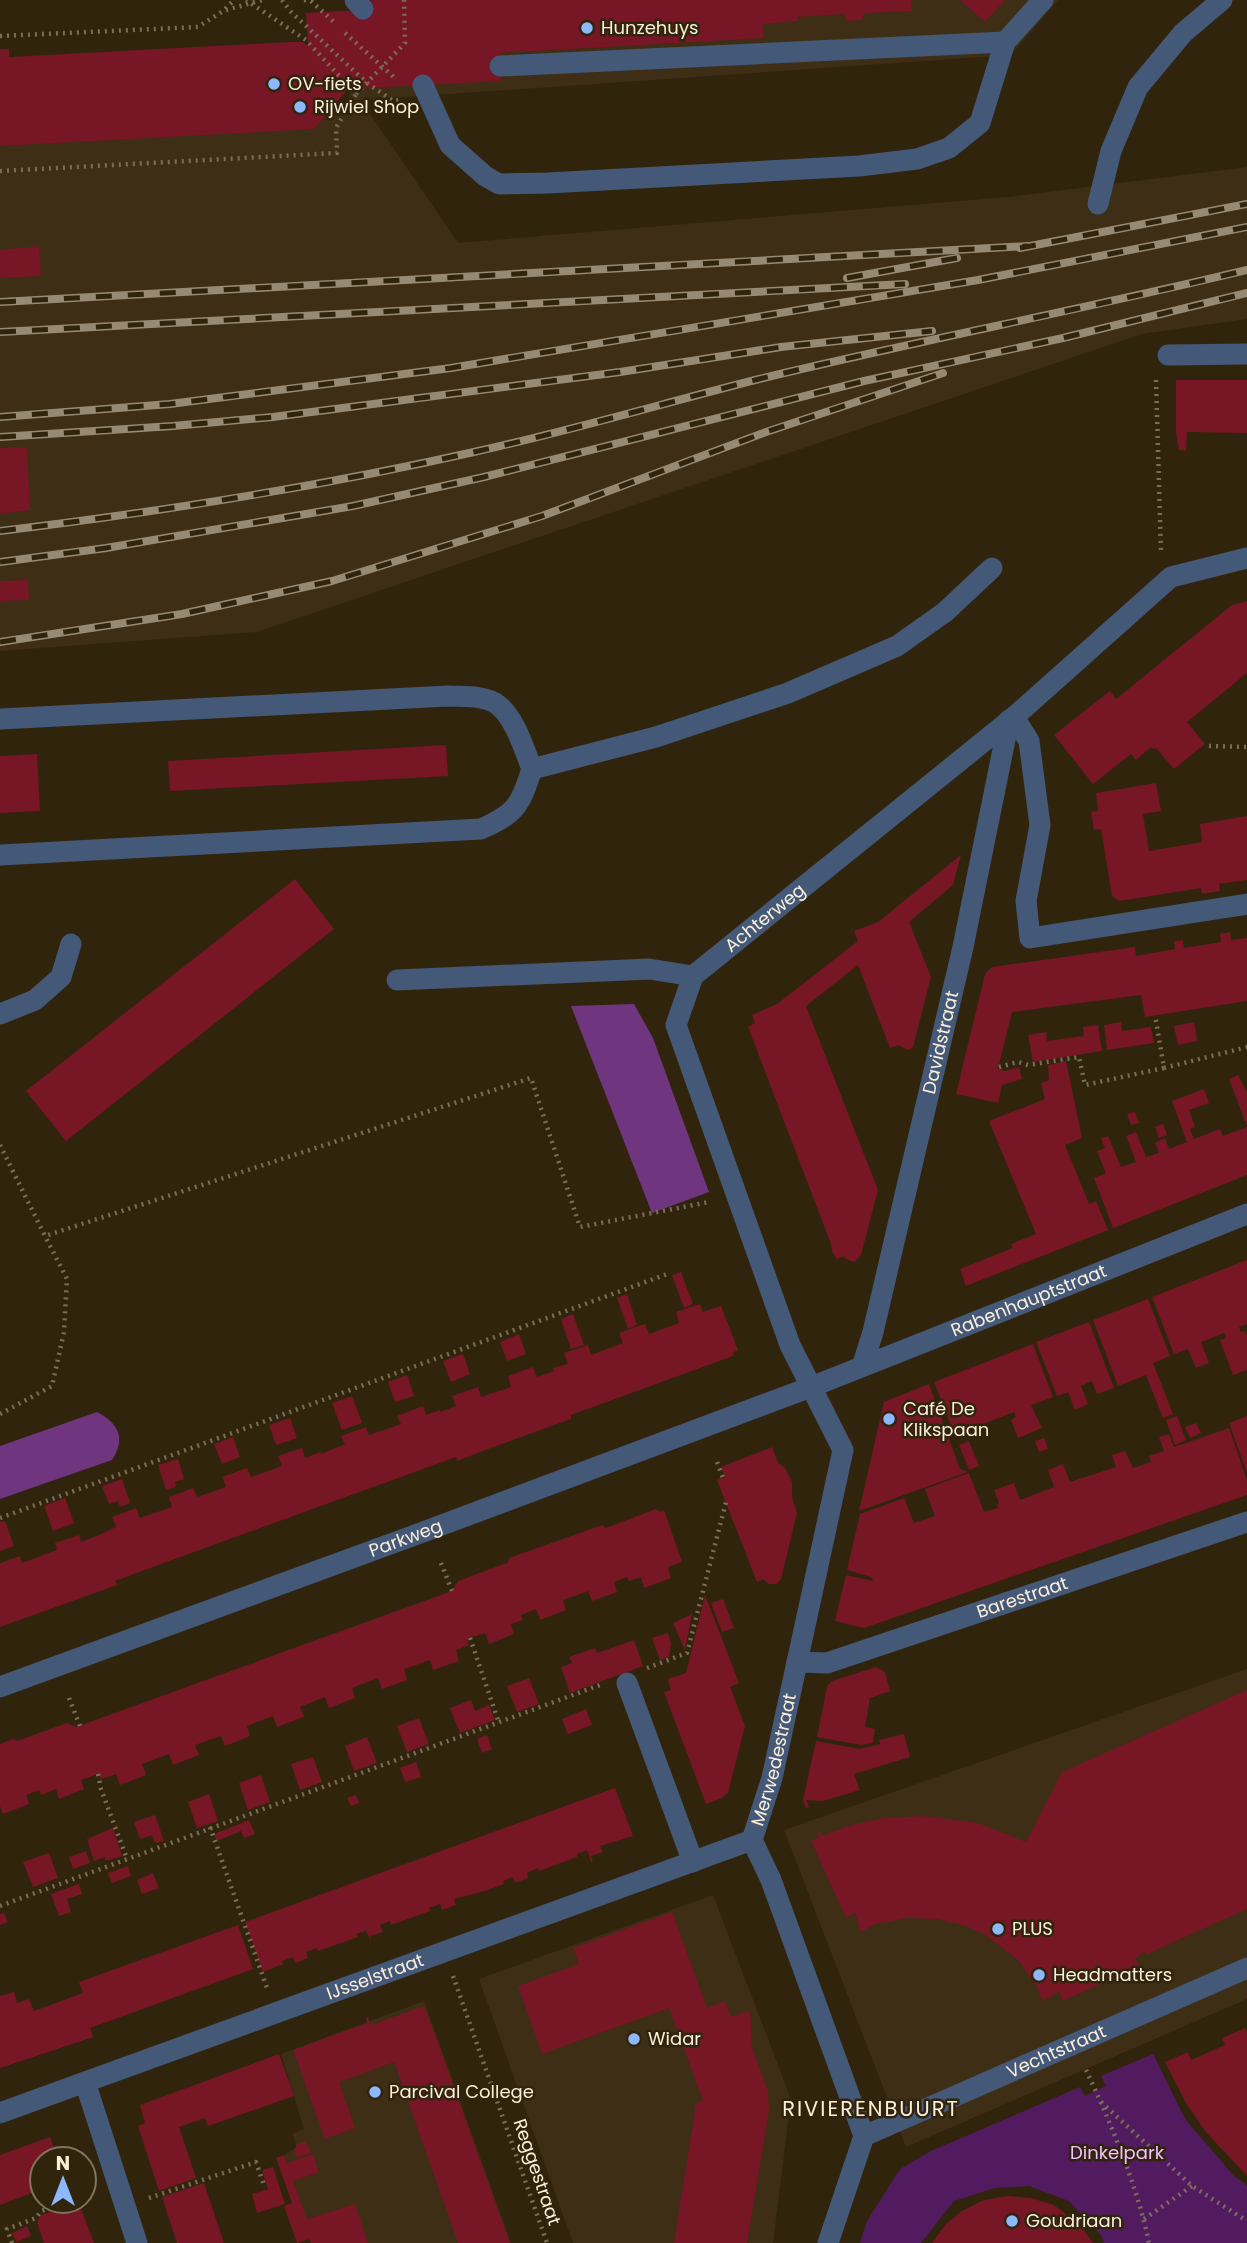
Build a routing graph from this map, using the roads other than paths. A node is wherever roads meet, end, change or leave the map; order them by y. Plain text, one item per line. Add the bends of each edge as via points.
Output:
1 (1043, 0) edge
2 (1222, 0) edge
3 (1004, 42) junction
4 (500, 66) dead end
5 (412, 85) road end
6 (1098, 204) dead end
7 (1247, 354) edge
8 (1168, 355) dead end
9 (1247, 558) edge
10 (992, 568) dead end
11 (0, 719) edge
12 (1012, 719) junction
13 (532, 769) junction
14 (0, 855) edge
15 (1247, 904) edge
16 (71, 944) dead end
17 (693, 976) junction
18 (397, 980) dead end
19 (0, 1014) edge
20 (1247, 1214) edge
21 (863, 1364) junction
22 (811, 1387) junction
23 (1247, 1522) edge
24 (797, 1662) junction
25 (625, 1679) road end
26 (0, 1687) edge
27 (752, 1840) junction
28 (693, 1861) junction
29 (1247, 1968) edge
30 (85, 2082) junction
31 (0, 2113) edge
32 (864, 2136) junction
33 (137, 2243) edge
34 (828, 2243) edge

1 - 3 street
2 - 6 street via 1183,33 1138,87 1111,151
3 - 4 street
3 - 5 street via 980,123 949,148 917,159 859,166 499,184 450,145
7 - 8 street
9 - 12 street, Achterweg via 1171,577
10 - 13 street via 945,612 897,646 788,694 656,737
11 - 13 street via 475,698 497,703 517,731
12 - 15 street via 1029,741 1040,825 1026,901 1030,938
12 - 17 street, Achterweg
12 - 21 street, Davidstraat via 960,960
13 - 14 street via 521,801 505,819 481,829
16 - 19 street via 61,977 35,1000
17 - 18 street via 649,969
17 - 22 street via 676,1025 790,1345
20 - 21 street, Rabenhauptstraat
21 - 22 street, Rabenhauptstraat
22 - 24 street, Merwedestraat via 843,1450
22 - 26 street, Parkweg
23 - 24 street, Barestraat via 827,1663
24 - 27 street, Merwedestraat via 772,1778
25 - 28 street
27 - 28 street, IJsselstraat
27 - 32 street, Merwedestraat via 771,1880
28 - 30 street, IJsselstraat
29 - 32 street, Vechtstraat
30 - 31 street, IJsselstraat
30 - 33 street
32 - 34 street

